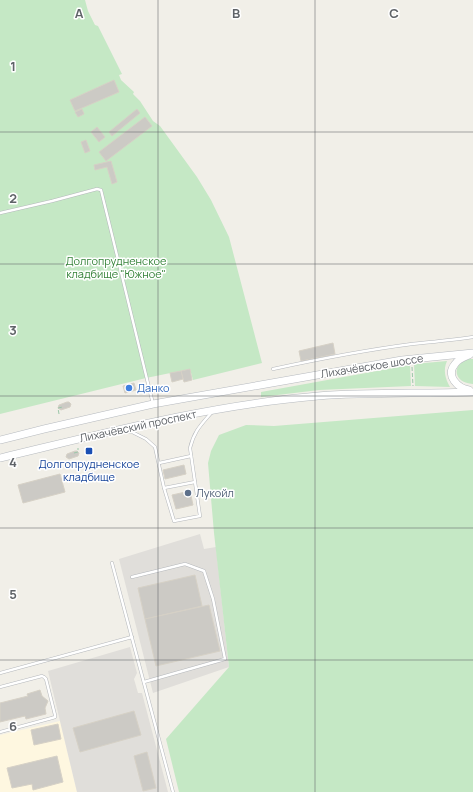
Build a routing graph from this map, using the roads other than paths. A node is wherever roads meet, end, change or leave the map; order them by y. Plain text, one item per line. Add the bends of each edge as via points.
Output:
1 (0, 213) edge
2 (473, 337) edge
3 (473, 353) edge
4 (273, 369) dead end
5 (272, 383) joint
6 (473, 392) edge
7 (277, 401) joint
8 (153, 404) junction
9 (214, 410) junction
10 (120, 430) junction
11 (0, 440) edge
12 (191, 456) junction
13 (0, 458) edge
14 (159, 463) junction
15 (195, 482) junction
16 (164, 488) junction
17 (112, 563) dead end
18 (132, 577) dead end
19 (132, 637) junction
20 (0, 673) edge
21 (144, 682) junction
22 (0, 687) edge
23 (0, 732) edge
24 (173, 792) edge

1 - 8 lane via 100,190
2 - 4 lane via 340,355
3 - 5 main road, Лихачёвское шоссе via 411,359
3 - 6 main road via 459,360 452,373 458,386
5 - 8 main road, Лихачёвский проспект
6 - 7 main road, Лихачёвское шоссе via 319,396
7 - 9 main road, Лихачёвский проспект
8 - 11 main road, Лихачёвский проспект
9 - 10 main road, Лихачёвский проспект
9 - 12 lane via 193,437
10 - 13 main road, Лихачёвский проспект
10 - 14 lane via 132,432 146,439 155,447
12 - 14 lane
12 - 15 lane
14 - 16 lane
15 - 16 lane
15 - 16 lane via 200,516 174,521
17 - 19 lane
18 - 21 lane via 185,564 204,571 213,599 225,659
19 - 20 lane
19 - 21 lane
21 - 24 lane
22 - 23 lane via 44,677 55,717

